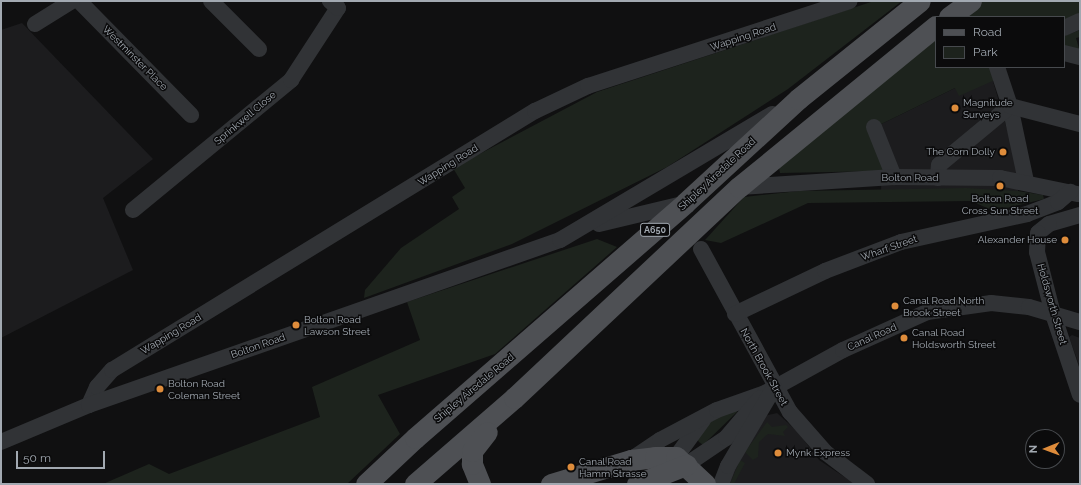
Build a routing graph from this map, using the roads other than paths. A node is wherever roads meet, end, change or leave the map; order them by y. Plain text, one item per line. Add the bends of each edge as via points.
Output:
1 (72, 1) edge
2 (79, 1) edge
3 (211, 1) edge
4 (850, 1) edge
5 (920, 1) edge
6 (971, 1) edge
7 (334, 5) edge
8 (950, 16) edge
9 (1080, 21) edge
10 (35, 24) dead end
11 (935, 27) edge
12 (1065, 28) edge
13 (259, 49) dead end
14 (1065, 53) edge
15 (1080, 56) edge
16 (997, 68) edge
17 (798, 99) junction
18 (1010, 106) junction
19 (191, 115) dead end
20 (1080, 124) edge
21 (874, 128) dead end
22 (894, 178) junction
23 (938, 178) junction
24 (1026, 181) junction
25 (739, 187) junction
26 (1075, 194) edge
27 (685, 203) junction
28 (133, 210) dead end
29 (1080, 215) edge
30 (584, 227) junction
31 (701, 248) dead end
32 (735, 314) junction
33 (1053, 314) junction
34 (1080, 322) edge
35 (770, 390) junction
36 (1080, 395) edge
37 (514, 398) junction
38 (89, 405) junction
39 (705, 416) junction
40 (1, 442) edge
41 (390, 460) junction
42 (631, 460) junction
43 (677, 469) edge
44 (366, 484) edge
45 (386, 484) edge
46 (415, 484) edge
47 (480, 484) edge
48 (552, 484) edge
49 (638, 484) edge
50 (705, 484) edge
51 (722, 484) edge
52 (867, 484) edge

1 - 10 street
2 - 19 street, Westminster Place
3 - 13 street
4 - 38 street, Wapping Road via 588,86 535,110 112,370 97,387
5 - 17 main road, Shipley Airedale Road / A650
6 - 8 main road
7 - 28 street, Sprinkwell Close via 291,80
9 - 12 street
11 - 25 main road, A650
14 - 15 street
16 - 18 street
17 - 27 main road, Shipley Airedale Road / A650
17 - 30 street, Bolton Road
18 - 20 street
18 - 23 street via 939,165
18 - 24 street
21 - 22 street
22 - 23 street, Bolton Road
22 - 25 street, Bolton Road
23 - 24 street, Bolton Road
24 - 26 street, Bolton Road
25 - 27 main road
25 - 37 main road, A650
26 - 32 street, Wharf Street via 1027,214 901,242 825,272
27 - 30 street, Bolton Road
27 - 41 main road, Shipley Airedale Road / A650
29 - 33 street, Holdsworth Street via 1049,224 1038,233 1037,252
30 - 38 street, Bolton Road via 560,240 445,282
31 - 32 street, North Brook Street
32 - 35 street, North Brook Street
33 - 34 street, Canal Road
33 - 35 street, Canal Road via 990,303 927,312 843,350
33 - 36 street, Holdsworth Street
35 - 39 street, Canal Road
35 - 43 street, Canal Road via 726,438
35 - 51 street via 728,466
35 - 52 street, North Brook Street via 825,452
37 - 46 main road, A650
37 - 47 main road via 472,451 472,464
38 - 40 street, Bolton Road
39 - 42 street, Canal Road
39 - 43 street
41 - 44 main road, A650
41 - 45 main road
42 - 43 main road
42 - 48 main road, Canal Road
43 - 49 main road
43 - 50 main road

